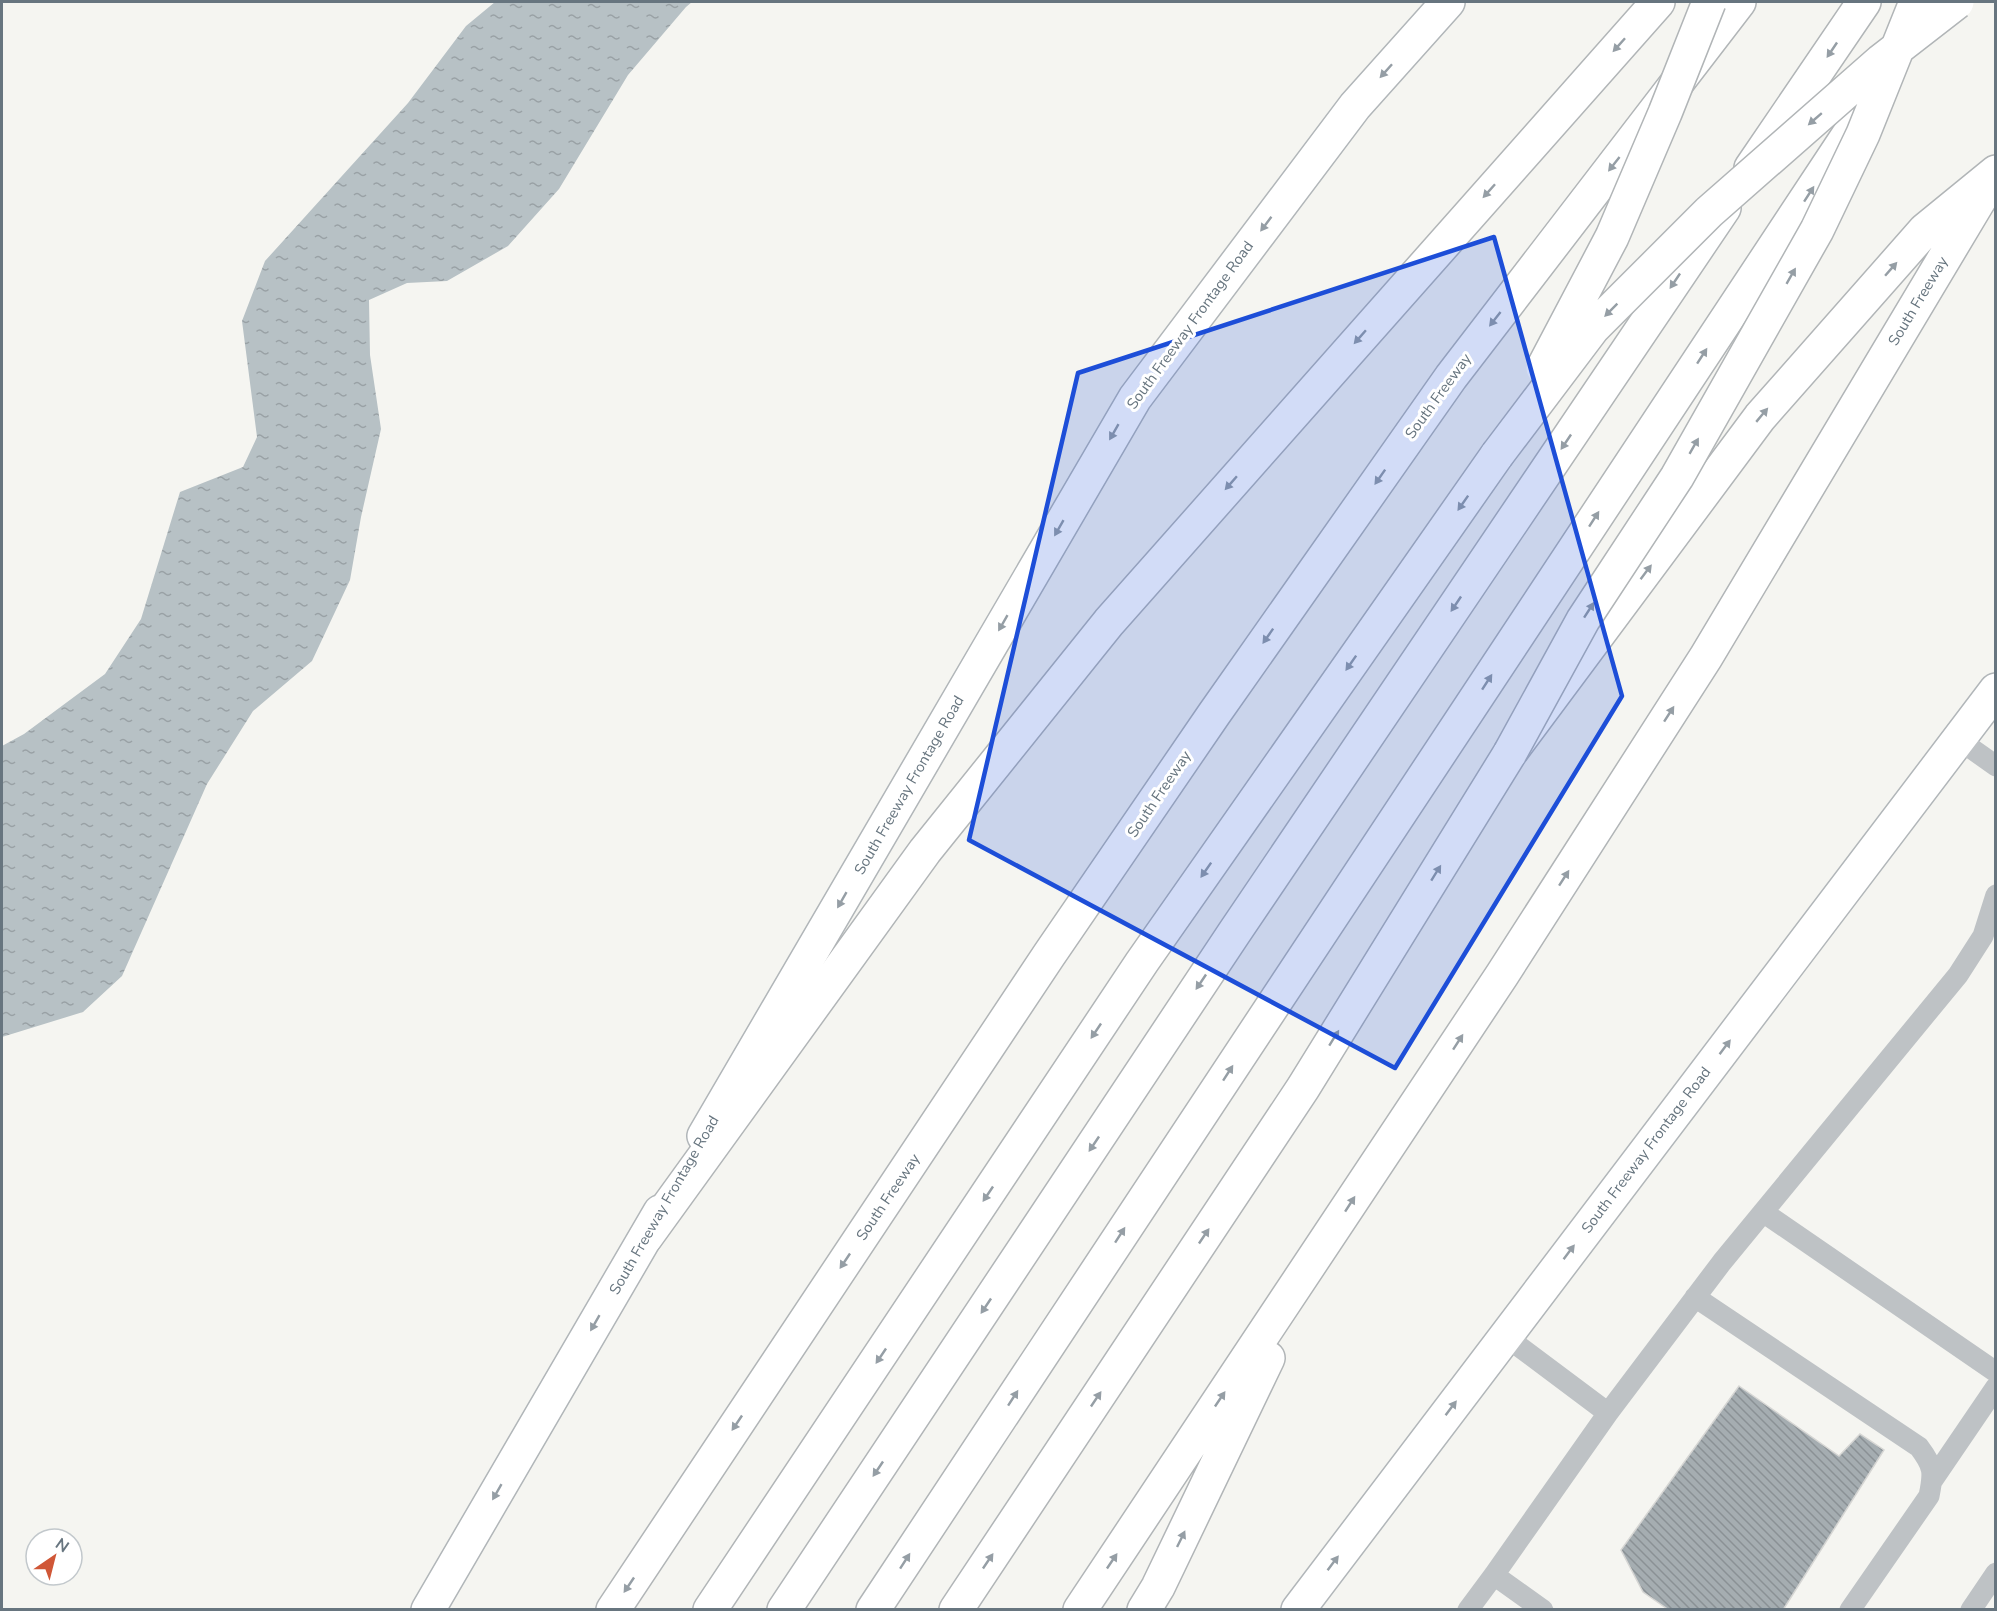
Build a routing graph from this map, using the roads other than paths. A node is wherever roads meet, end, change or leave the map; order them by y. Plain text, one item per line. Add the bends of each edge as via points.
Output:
1 (1448, 2) edge
2 (1658, 2) edge
3 (1709, 2) edge
4 (1739, 2) edge
5 (1864, 2) edge
6 (1916, 2) edge
7 (1939, 2) edge
8 (1957, 2) edge
9 (1995, 172) edge
10 (1497, 456) junction
11 (1995, 690) edge
12 (1958, 739) junction
13 (1510, 753) junction
14 (1995, 766) edge
15 (1995, 895) edge
16 (1763, 1212) junction
17 (646, 1236) junction
18 (1318, 1253) junction
19 (1695, 1298) junction
20 (1505, 1336) junction
21 (1995, 1372) edge
22 (1995, 1387) edge
23 (1608, 1413) junction
24 (1932, 1481) junction
25 (1995, 1573) edge
26 (1494, 1575) junction
27 (428, 1610) edge
28 (613, 1610) edge
29 (711, 1610) edge
30 (784, 1610) edge
31 (873, 1610) edge
32 (956, 1610) edge
33 (1080, 1610) edge
34 (1144, 1610) edge
35 (1298, 1610) edge
36 (1468, 1610) edge
37 (1543, 1610) edge
38 (1850, 1610) edge
39 (1971, 1610) edge

1 -> 17 main road, South Freeway Frontage Road via 1355,106 1135,398
2 -> 17 main road via 1109,622 926,851
3 - 10 main road, bridge via 1612,237
4 -> 28 main road, South Freeway via 1451,377 1227,694
5 -> 30 main road via 1234,933
13 -> 6 main road, bridge via 1583,620 1677,477 1817,230 1863,134
31 -> 7 main road
8 -> 10 main road, bridge via 1881,61 1709,212 1593,328
13 -> 9 main road, bridge via 1760,417 1924,230
18 -> 9 main road, South Freeway via 1706,657
10 -> 29 main road via 1142,962
11 - 12 main road, South Freeway Frontage Road
12 - 14 lane
20 -> 12 main road, South Freeway Frontage Road
32 -> 13 main road via 1303,1088
15 - 16 lane via 1983,936 1958,975
16 - 19 lane
16 - 21 lane
17 -> 27 main road, South Freeway Frontage Road
33 -> 18 main road, South Freeway
34 -> 18 main road
19 - 23 lane
19 - 24 lane via 1919,1447 1931,1464
20 - 23 lane
35 -> 20 main road, South Freeway Frontage Road
22 - 24 lane
23 - 26 lane
24 - 38 lane via 1929,1496
25 - 39 lane
26 - 36 lane
26 - 37 lane

